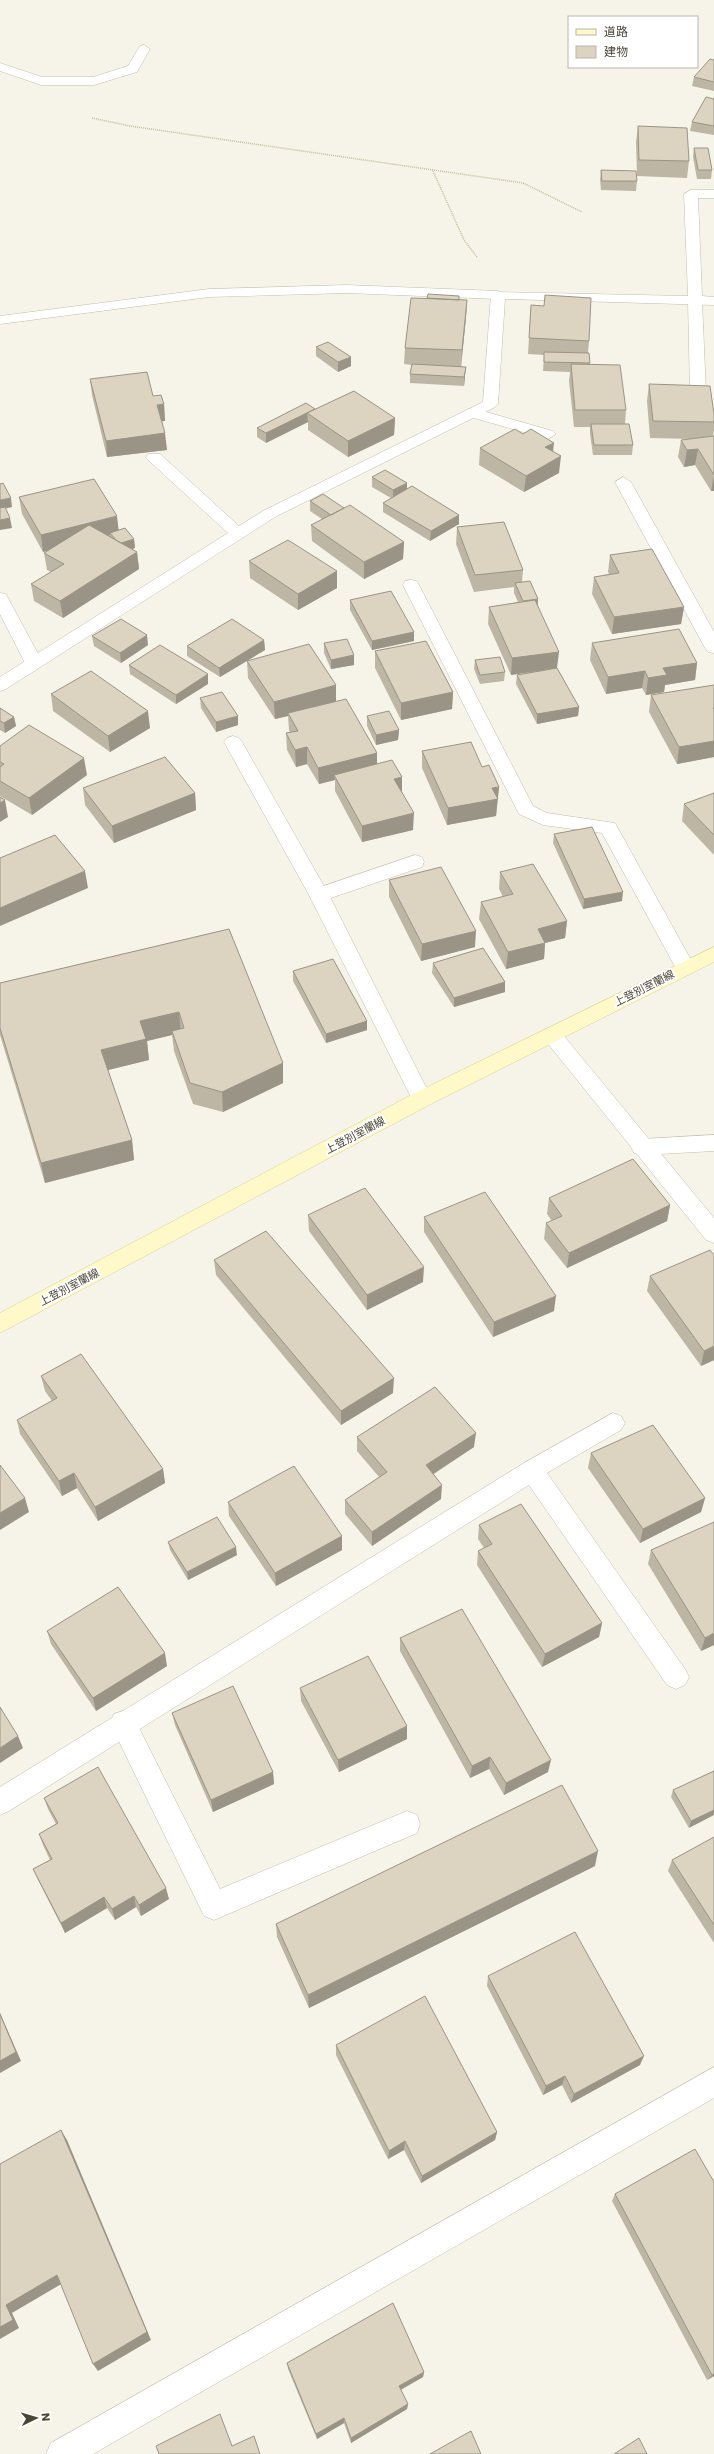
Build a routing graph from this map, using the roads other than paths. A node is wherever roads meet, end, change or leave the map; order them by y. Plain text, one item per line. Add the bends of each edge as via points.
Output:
1 (144, 49) dead end
2 (0, 67) edge
3 (714, 194) edge
4 (498, 295) junction
5 (695, 300) junction
6 (714, 300) edge
7 (0, 320) edge
8 (698, 394) edge
9 (472, 413) junction
10 (548, 434) dead end
11 (154, 457) edge
12 (623, 482) dead end
13 (237, 534) junction
14 (411, 585) dead end
15 (0, 598) edge
16 (714, 648) edge
17 (34, 663) junction
18 (0, 685) edge
19 (233, 742) dead end
20 (415, 862) dead end
21 (319, 895) junction
22 (714, 954) edge
23 (685, 967) junction
24 (552, 1035) junction
25 (422, 1099) junction
26 (714, 1143) edge
27 (642, 1147) junction
28 (714, 1234) edge
29 (0, 1324) edge
30 (613, 1423) dead end
31 (532, 1470) junction
32 (676, 1677) dead end
33 (123, 1723) junction
34 (0, 1802) edge
35 (406, 1824) dead end
36 (714, 2082) edge
37 (62, 2454) edge

1 - 2 street via 133,69 94,81 41,81
3 - 5 street via 691,194
4 - 5 street
4 - 7 street via 346,289 209,293
4 - 9 street via 490,404
5 - 6 street
5 - 8 street
9 - 10 street
9 - 13 street via 269,514
11 - 13 street
12 - 16 street
13 - 17 street
14 - 23 street via 526,810 543,819 608,827
15 - 17 street
17 - 18 street
19 - 21 street
20 - 21 street
21 - 25 street
22 - 23 main road, 上登別室蘭線
23 - 24 main road, 上登別室蘭線
24 - 25 main road, 上登別室蘭線
24 - 27 street
25 - 29 main road, 上登別室蘭線
26 - 27 street
27 - 28 street
30 - 31 street
31 - 32 street
31 - 33 street
33 - 34 street
33 - 35 street via 214,1906
36 - 37 street

